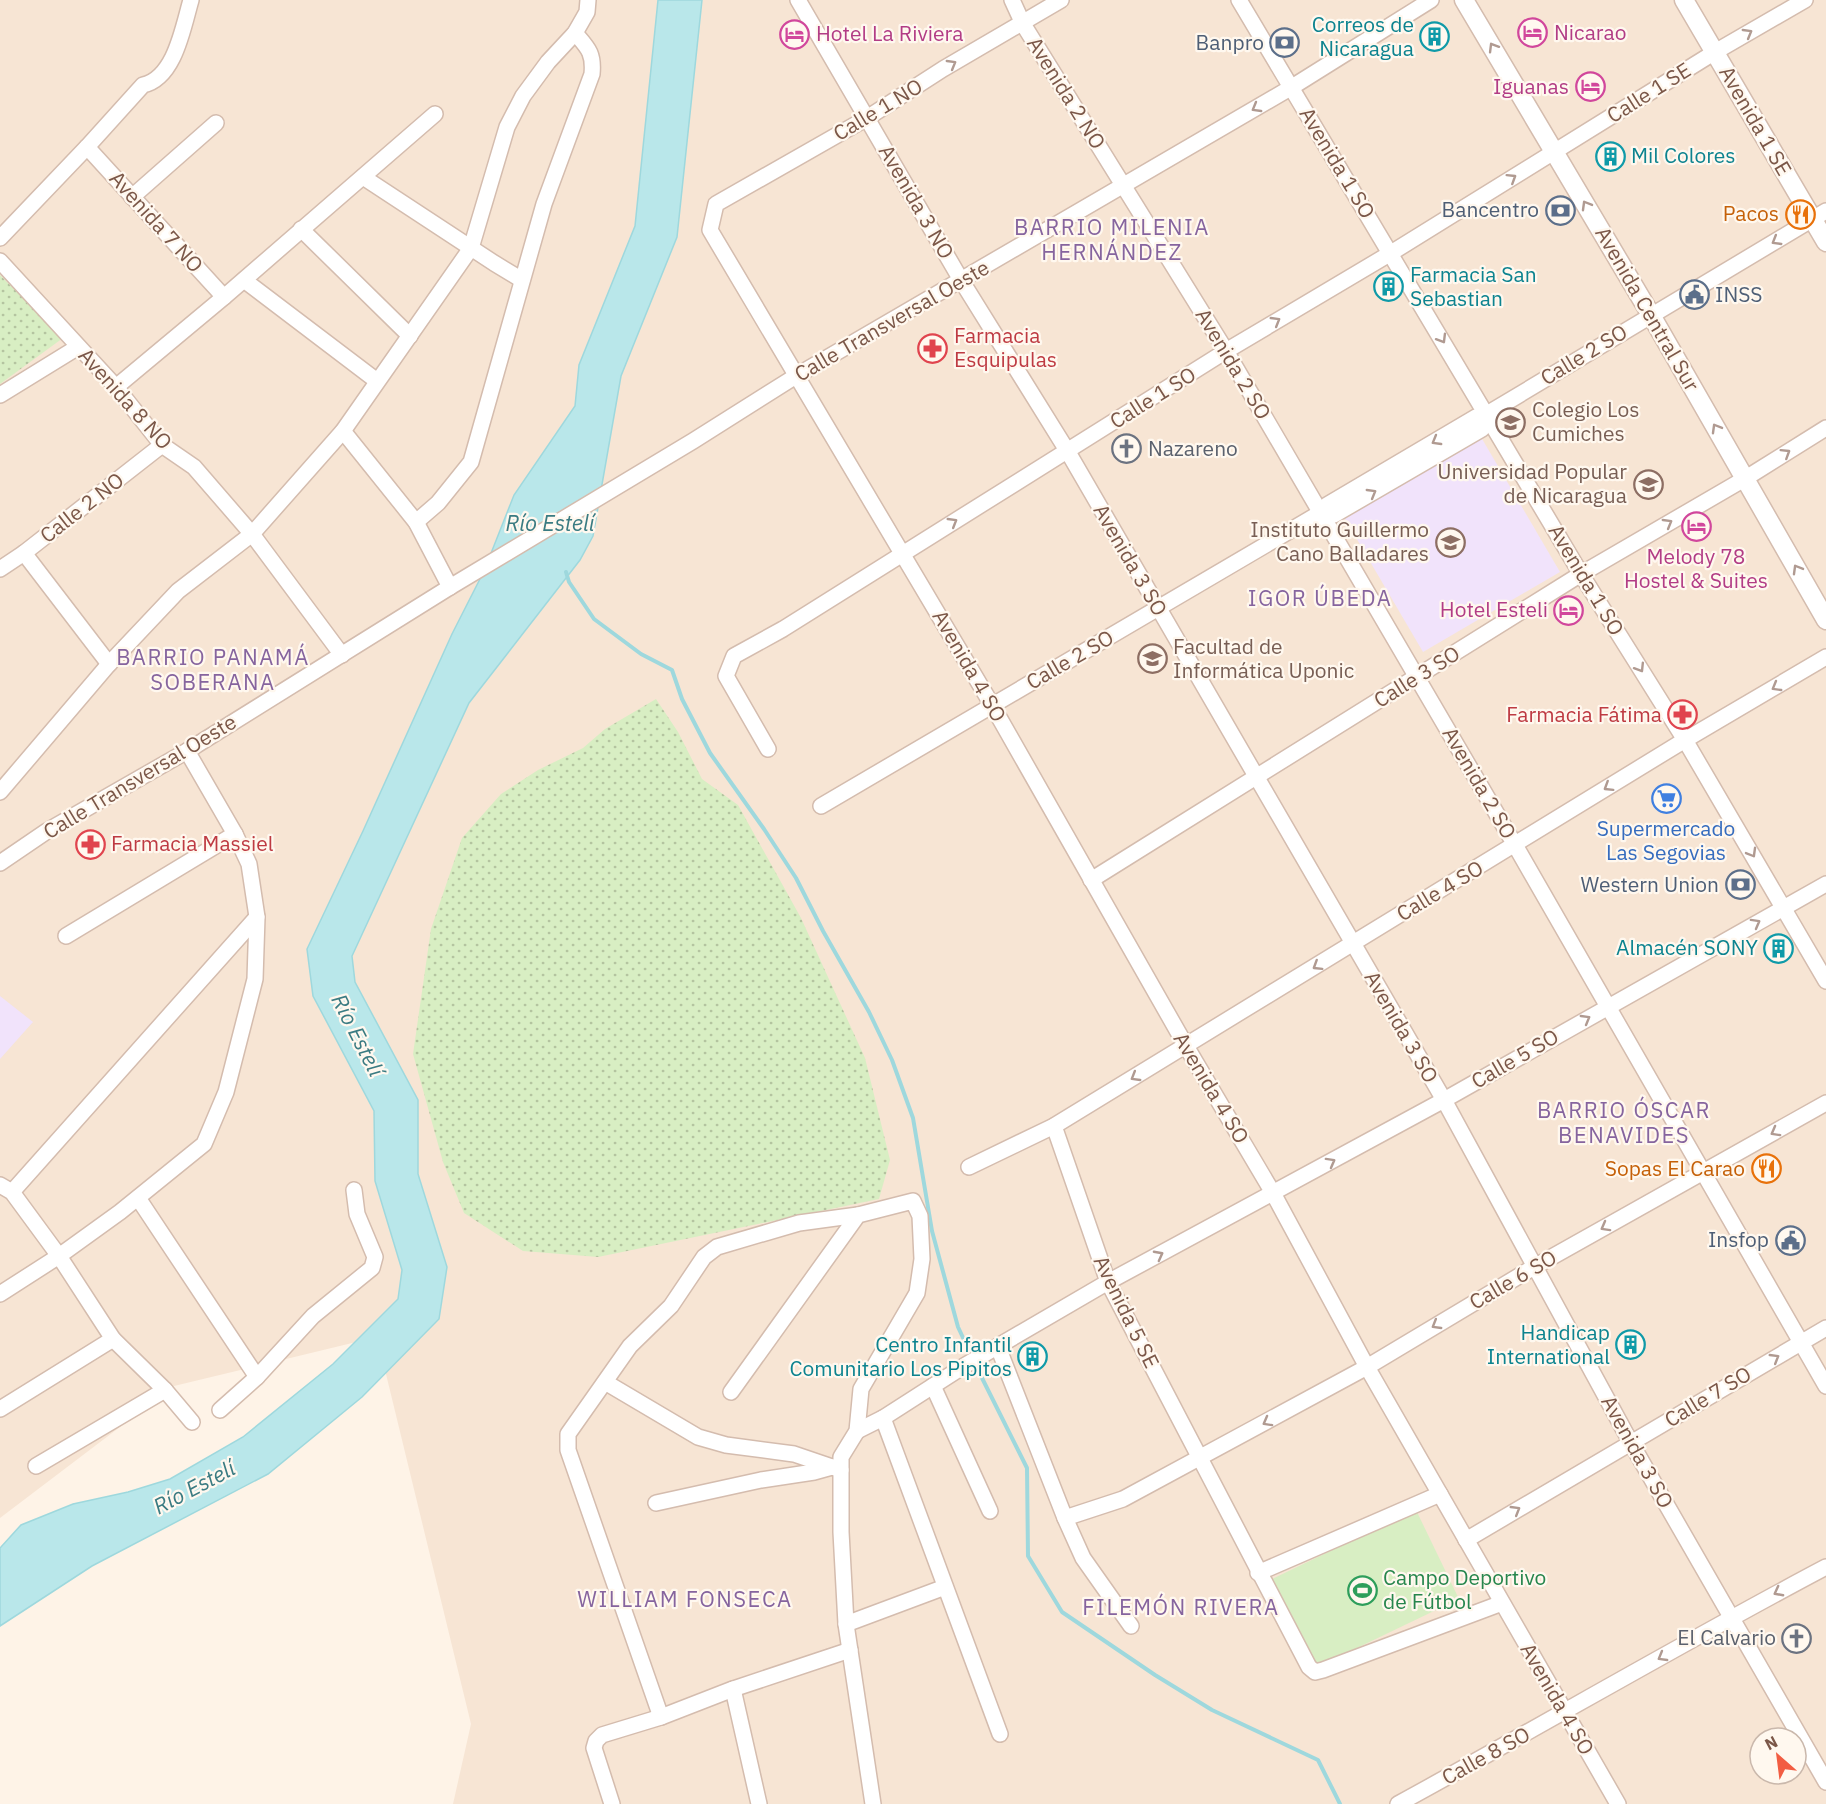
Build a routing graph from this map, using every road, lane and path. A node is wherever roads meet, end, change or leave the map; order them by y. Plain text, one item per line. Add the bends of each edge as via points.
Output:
1 (191, 0) edge
2 (798, 0) edge
3 (1012, 0) edge
4 (1061, 0) edge
5 (1239, 0) edge
6 (1431, 0) edge
7 (1464, 0) edge
8 (1684, 0) edge
9 (1805, 0) edge
10 (586, 2) edge
11 (1023, 24) junction
12 (575, 33) junction
13 (1715, 52) junction
14 (1292, 87) junction
15 (435, 114) dead end
16 (867, 118) junction
17 (216, 123) dead end
18 (87, 147) junction
19 (1555, 152) junction
20 (363, 177) junction
21 (1124, 185) junction
22 (132, 197) junction
23 (1819, 215) edge
24 (301, 229) junction
25 (710, 230) joint
26 (0, 238) edge
27 (1826, 242) edge
28 (471, 248) junction
29 (1391, 253) junction
30 (0, 261) edge
31 (244, 280) junction
32 (522, 280) junction
33 (961, 280) junction
34 (224, 297) junction
35 (1650, 315) junction
36 (410, 336) junction
37 (78, 347) junction
38 (1226, 351) junction
39 (796, 376) junction
40 (377, 381) junction
41 (116, 387) junction
42 (0, 395) edge
43 (1487, 414) junction
44 (1826, 428) edge
45 (343, 431) junction
46 (162, 445) junction
47 (1068, 452) junction
48 (1746, 478) junction
49 (1320, 513) junction
50 (416, 522) junction
51 (252, 534) junction
52 (903, 552) junction
53 (24, 553) junction
54 (0, 568) edge
55 (1581, 574) junction
56 (452, 586) junction
57 (1157, 609) junction
58 (1826, 620) edge
59 (342, 654) junction
60 (1826, 657) edge
61 (109, 664) junction
62 (1417, 677) junction
63 (992, 705) junction
64 (1685, 740) junction
65 (768, 749) dead end
66 (187, 751) junction
67 (1256, 777) junction
68 (0, 792) edge
69 (821, 806) dead end
70 (235, 834) junction
71 (1515, 845) junction
72 (0, 863) edge
73 (1091, 880) junction
74 (1826, 884) edge
75 (1784, 907) junction
76 (257, 917) junction
77 (66, 936) dead end
78 (1353, 943) junction
79 (1826, 981) edge
80 (1608, 1006) junction
81 (1186, 1046) junction
82 (1444, 1100) junction
83 (1826, 1103) edge
84 (1054, 1126) junction
85 (969, 1167) dead end
86 (1703, 1172) junction
87 (6, 1188) edge
88 (354, 1190) dead end
89 (1273, 1193) junction
90 (138, 1198) junction
91 (858, 1215) junction
92 (59, 1256) junction
93 (1534, 1267) junction
94 (1108, 1282) junction
95 (0, 1294) edge
96 (1826, 1328) edge
97 (114, 1339) junction
98 (1801, 1342) junction
99 (998, 1347) junction
100 (1367, 1367) junction
101 (257, 1377) junction
102 (605, 1382) junction
103 (933, 1386) junction
104 (1826, 1386) edge
105 (165, 1390) junction
106 (731, 1392) dead end
107 (0, 1409) edge
108 (220, 1410) dead end
109 (883, 1418) junction
110 (192, 1422) dead end
111 (857, 1431) junction
112 (1631, 1443) junction
113 (1200, 1458) junction
114 (36, 1466) dead end
115 (836, 1469) junction
116 (1440, 1494) junction
117 (657, 1503) dead end
118 (990, 1511) dead end
119 (1065, 1518) junction
120 (1466, 1540) junction
121 (1826, 1567) edge
122 (1258, 1573) junction
123 (945, 1587) junction
124 (1502, 1603) junction
125 (1731, 1617) junction
126 (846, 1624) junction
127 (1131, 1626) dead end
128 (850, 1650) junction
129 (733, 1689) junction
130 (1564, 1713) junction
131 (662, 1717) junction
132 (1000, 1734) dead end
133 (1826, 1782) edge
134 (612, 1804) edge
135 (759, 1804) edge
136 (873, 1804) edge
137 (1398, 1804) edge
138 (1618, 1804) edge

1 - 18 street via 174,57
2 - 16 street, Avenida 3 NO
3 - 11 street, Avenida 2 NO
4 - 11 street, Calle 1 NO
5 - 14 street, Avenida 1 SO
6 - 14 street, Calle Transversal Oeste
19 -> 7 street, Avenida Central Sur
8 - 13 street, Avenida 1 SE
13 -> 9 street, Calle 1 SE
10 - 12 street via 586,12
16 -> 11 street, Calle 1 NO
11 - 21 street, Avenida 2 NO
12 - 28 street via 523,96 507,127
12 - 32 street via 589,49 592,74 544,204
13 - 19 street, Calle 1 SE
13 - 23 street, Avenida 1 SE
14 -> 21 street, Calle Transversal Oeste
14 - 29 street, Avenida 1 SO
15 - 20 street
16 - 25 street, Calle 1 NO via 716,204
16 - 33 street, Avenida 3 NO
17 - 22 street
18 - 22 street, Avenida 7 NO
18 - 26 street
29 -> 19 street, Calle 1 SO
35 -> 19 street, Avenida Central Sur
20 - 24 street
20 - 28 street
21 - 33 street, Calle Transversal Oeste
21 - 38 street, Avenida 2 SO
22 - 34 street, Avenida 7 NO
23 - 27 street, Avenida 1 SE
23 -> 35 street, Calle 2 SO
24 - 31 street
24 - 36 street
25 - 39 street, Avenida 4 SO
28 - 32 street
28 - 36 street
38 -> 29 street, Calle 1 SO
29 -> 43 street, Avenida 1 SO
30 - 37 street, Avenida 8 NO
31 - 34 street
31 - 40 street
32 - 50 street via 471,462 438,503
33 - 39 street, Calle Transversal Oeste
33 - 47 street, Avenida 3 SO
34 - 41 street
35 - 43 street, Calle 2 SO
48 -> 35 street, Avenida Central Sur
36 - 40 street
37 - 41 street, Avenida 8 NO
37 - 42 street
38 - 47 street, Calle 1 SO
38 - 49 street, Avenida 2 SO
39 - 52 street, Avenida 4 SO
39 - 56 street, Calle Transversal Oeste
40 - 45 street
41 - 46 street, Avenida 8 NO
43 - 49 street, Calle 2 SO via 1327,505
43 - 55 street, Avenida 1 SO
48 -> 44 street, Calle 3 SO
45 - 50 street
45 - 51 street
46 - 51 street, Avenida 8 NO via 194,467
46 - 53 street, Calle 2 NO
52 -> 47 street, Calle 1 SO
47 - 57 street, Avenida 3 SO
55 -> 48 street, Calle 3 SO
58 -> 48 street, Avenida Central Sur
49 - 57 street, Calle 2 SO
49 - 62 street, Avenida 2 SO
50 - 56 street
51 - 59 street, Avenida 8 NO
51 - 61 street via 178,591
52 - 63 street, Avenida 4 SO
52 - 65 street, Calle 1 SO via 734,656 726,676
53 - 54 street, Calle 2 NO
53 - 61 street
55 - 62 street, Calle 3 SO
55 -> 64 street, Avenida 1 SO
56 - 59 street, Calle Transversal Oeste
57 - 63 street, Calle 2 SO
57 - 67 street, Avenida 3 SO
59 - 66 street, Calle Transversal Oeste
60 -> 64 street, Calle 4 SO
61 - 68 street
62 - 67 street, Calle 3 SO
62 - 71 street, Avenida 2 SO
63 - 69 street, Calle 2 SO
63 - 73 street, Avenida 4 SO
64 -> 71 street, Calle 4 SO
64 -> 75 street, Avenida 1 SO
66 - 70 street
66 - 72 street, Calle Transversal Oeste via 46,831
67 - 73 street, Calle 3 SO
67 - 78 street, Avenida 3 SO
70 - 76 street via 249,864
70 - 77 street
71 - 78 street, Calle 4 SO
71 - 80 street, Avenida 2 SO
73 - 81 street, Avenida 4 SO
74 - 75 street, Calle 5 SO
75 - 79 street, Avenida 1 SO
80 -> 75 street, Calle 5 SO
76 - 87 street
76 - 90 street via 255,979 226,1092 204,1144
78 -> 81 street, Calle 4 SO
78 - 82 street, Avenida 3 SO
82 -> 80 street, Calle 5 SO
80 - 86 street, Avenida 2 SO
81 -> 84 street, Calle 4 SO
81 - 89 street, Avenida 4 SO
89 -> 82 street, Calle 5 SO
82 - 93 street, Avenida 3 SO
83 -> 86 street, Calle 6 SO
84 - 85 street, Calle 4 SO
84 - 94 street, Avenida 5 SE
86 -> 93 street, Calle 6 SO
86 - 98 street, Avenida 2 SO
87 - 92 street
88 - 101 street via 357,1214 374,1252 372,1268 313,1316
94 -> 89 street, Calle 5 SO
89 - 100 street, Avenida 4 SO
90 - 92 street
90 - 101 street
91 - 102 street via 799,1223 717,1246 704,1257 671,1306 630,1346
91 - 106 street
91 - 111 street via 913,1201 920,1216 922,1259 917,1293 861,1389
92 - 95 street
92 - 97 street
93 -> 100 street, Calle 6 SO
93 - 112 street, Avenida 3 SO
94 - 99 street, Calle 5 SO
94 - 113 street, Avenida 5 SE
96 - 98 street, Calle 7 SO
97 - 105 street
97 - 107 street
98 - 104 street, Avenida 2 SO
112 -> 98 street, Calle 7 SO
99 - 103 street, Calle 5 SO
99 - 119 street
100 -> 113 street, Calle 6 SO
100 - 116 street, Avenida 4 SO
101 - 108 street
102 - 115 street via 698,1437 794,1454
102 - 131 street via 568,1434 568,1450
103 - 109 street, Calle 5 SO
103 - 118 street
105 - 110 street
105 - 114 street
109 - 111 street, Calle 5 SO
109 - 123 street
111 - 115 street
120 -> 112 street, Calle 7 SO
112 - 125 street, Avenida 3 SO
113 - 119 street, Calle 6 SO via 1123,1499
113 - 122 street, Avenida 5 SE
115 - 117 street via 760,1480
115 - 126 street
116 - 120 street, Avenida 4 SO
116 - 122 street
119 - 127 street via 1083,1558
120 - 124 street, Avenida 4 SO
121 -> 125 street, Calle 8 SO
122 - 124 street, Avenida 5 SE via 1315,1672
123 - 126 street
123 - 132 street
124 - 130 street, Avenida 4 SO
125 -> 130 street, Calle 8 SO
125 - 133 street, Avenida 3 SO
126 - 128 street
128 - 129 street
128 - 136 street
129 - 131 street
129 - 135 street
130 - 137 street, Calle 8 SO
130 - 138 street, Avenida 4 SO
131 - 134 street via 602,1735 596,1741 594,1748

